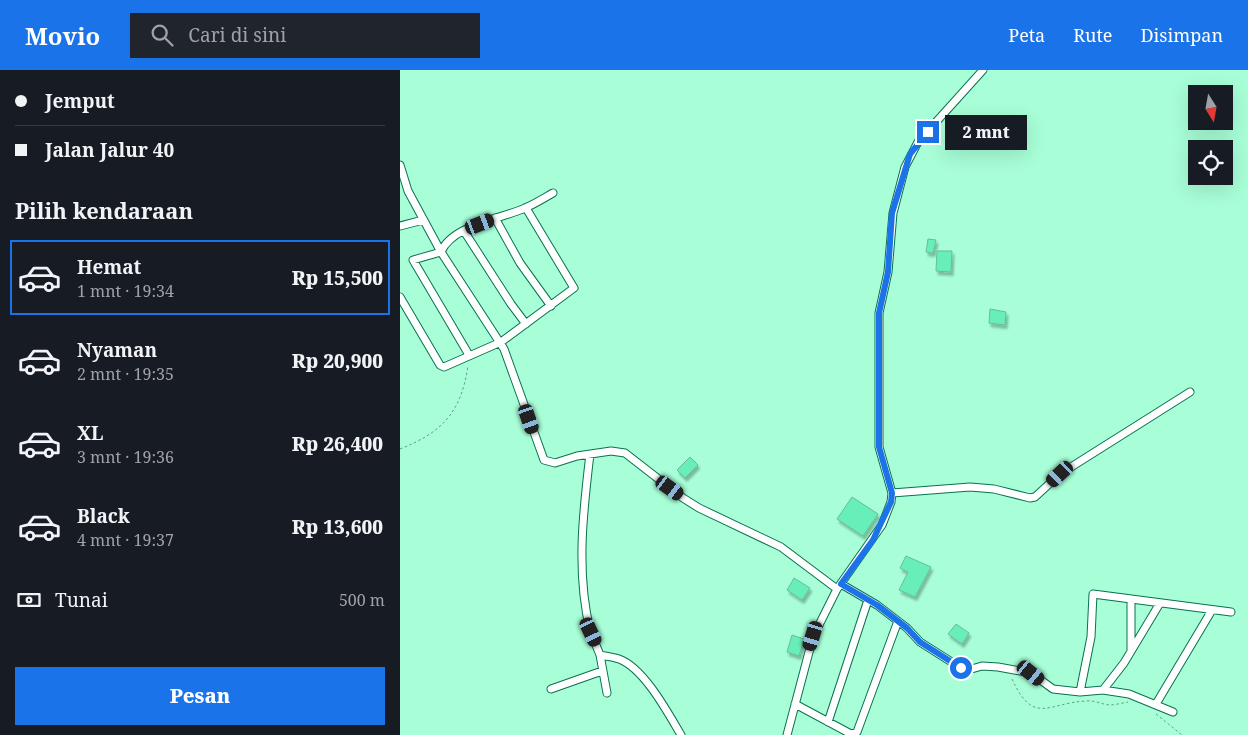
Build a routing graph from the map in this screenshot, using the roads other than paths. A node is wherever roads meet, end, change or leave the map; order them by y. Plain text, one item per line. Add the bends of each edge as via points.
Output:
1 (983, 70) edge
2 (400, 166) edge
3 (553, 193) dead end
4 (526, 208) junction
5 (495, 218) junction
6 (423, 220) junction
7 (400, 226) edge
8 (464, 231) junction
9 (441, 252) junction
10 (400, 298) edge
11 (551, 306) junction
12 (526, 324) junction
13 (501, 342) junction
14 (469, 356) junction
15 (1190, 392) dead end
16 (590, 454) junction
17 (892, 493) junction
18 (839, 586) junction
19 (1131, 599) junction
20 (868, 600) junction
21 (1160, 603) junction
22 (1212, 610) junction
23 (1232, 612) dead end
24 (898, 621) junction
25 (1131, 652) junction
26 (600, 655) junction
27 (602, 671) junction
28 (552, 689) dead end
29 (1103, 690) junction
30 (1080, 692) junction
31 (607, 693) dead end
32 (795, 704) junction
33 (1156, 704) junction
34 (1173, 712) dead end
35 (828, 722) junction
36 (681, 735) edge
37 (786, 735) edge

1 - 17 street via 910,154 892,213 888,272 878,327 879,447
2 - 6 street
3 - 4 street
4 - 5 street
4 - 11 street via 573,284 571,292
5 - 8 street
5 - 11 street via 524,270
6 - 7 street
6 - 9 street
8 - 9 street via 445,242
8 - 12 street
9 - 13 street
9 - 14 street via 413,260
10 - 14 street via 440,364 444,367
11 - 12 street
12 - 13 street
13 - 14 street
13 - 16 street via 544,460 555,463
15 - 17 street via 1060,474 1035,497 970,487
16 - 18 street via 625,452 683,498 781,546
16 - 26 street via 582,546 587,609
17 - 18 street via 882,525
18 - 20 street
18 - 32 street via 813,636
19 - 21 street
19 - 25 street
19 - 30 street via 1093,594 1091,637
20 - 24 street
20 - 35 street
21 - 22 street
21 - 25 street
22 - 23 street
22 - 33 street
24 - 30 street via 920,642 961,668 998,667 1031,673 1053,689
24 - 35 street via 857,732 851,734
25 - 29 street
26 - 27 street
26 - 36 street via 620,659 632,668 660,698
27 - 28 street
27 - 31 street
29 - 30 street
29 - 33 street via 1129,694
32 - 35 street
32 - 37 street
33 - 34 street

